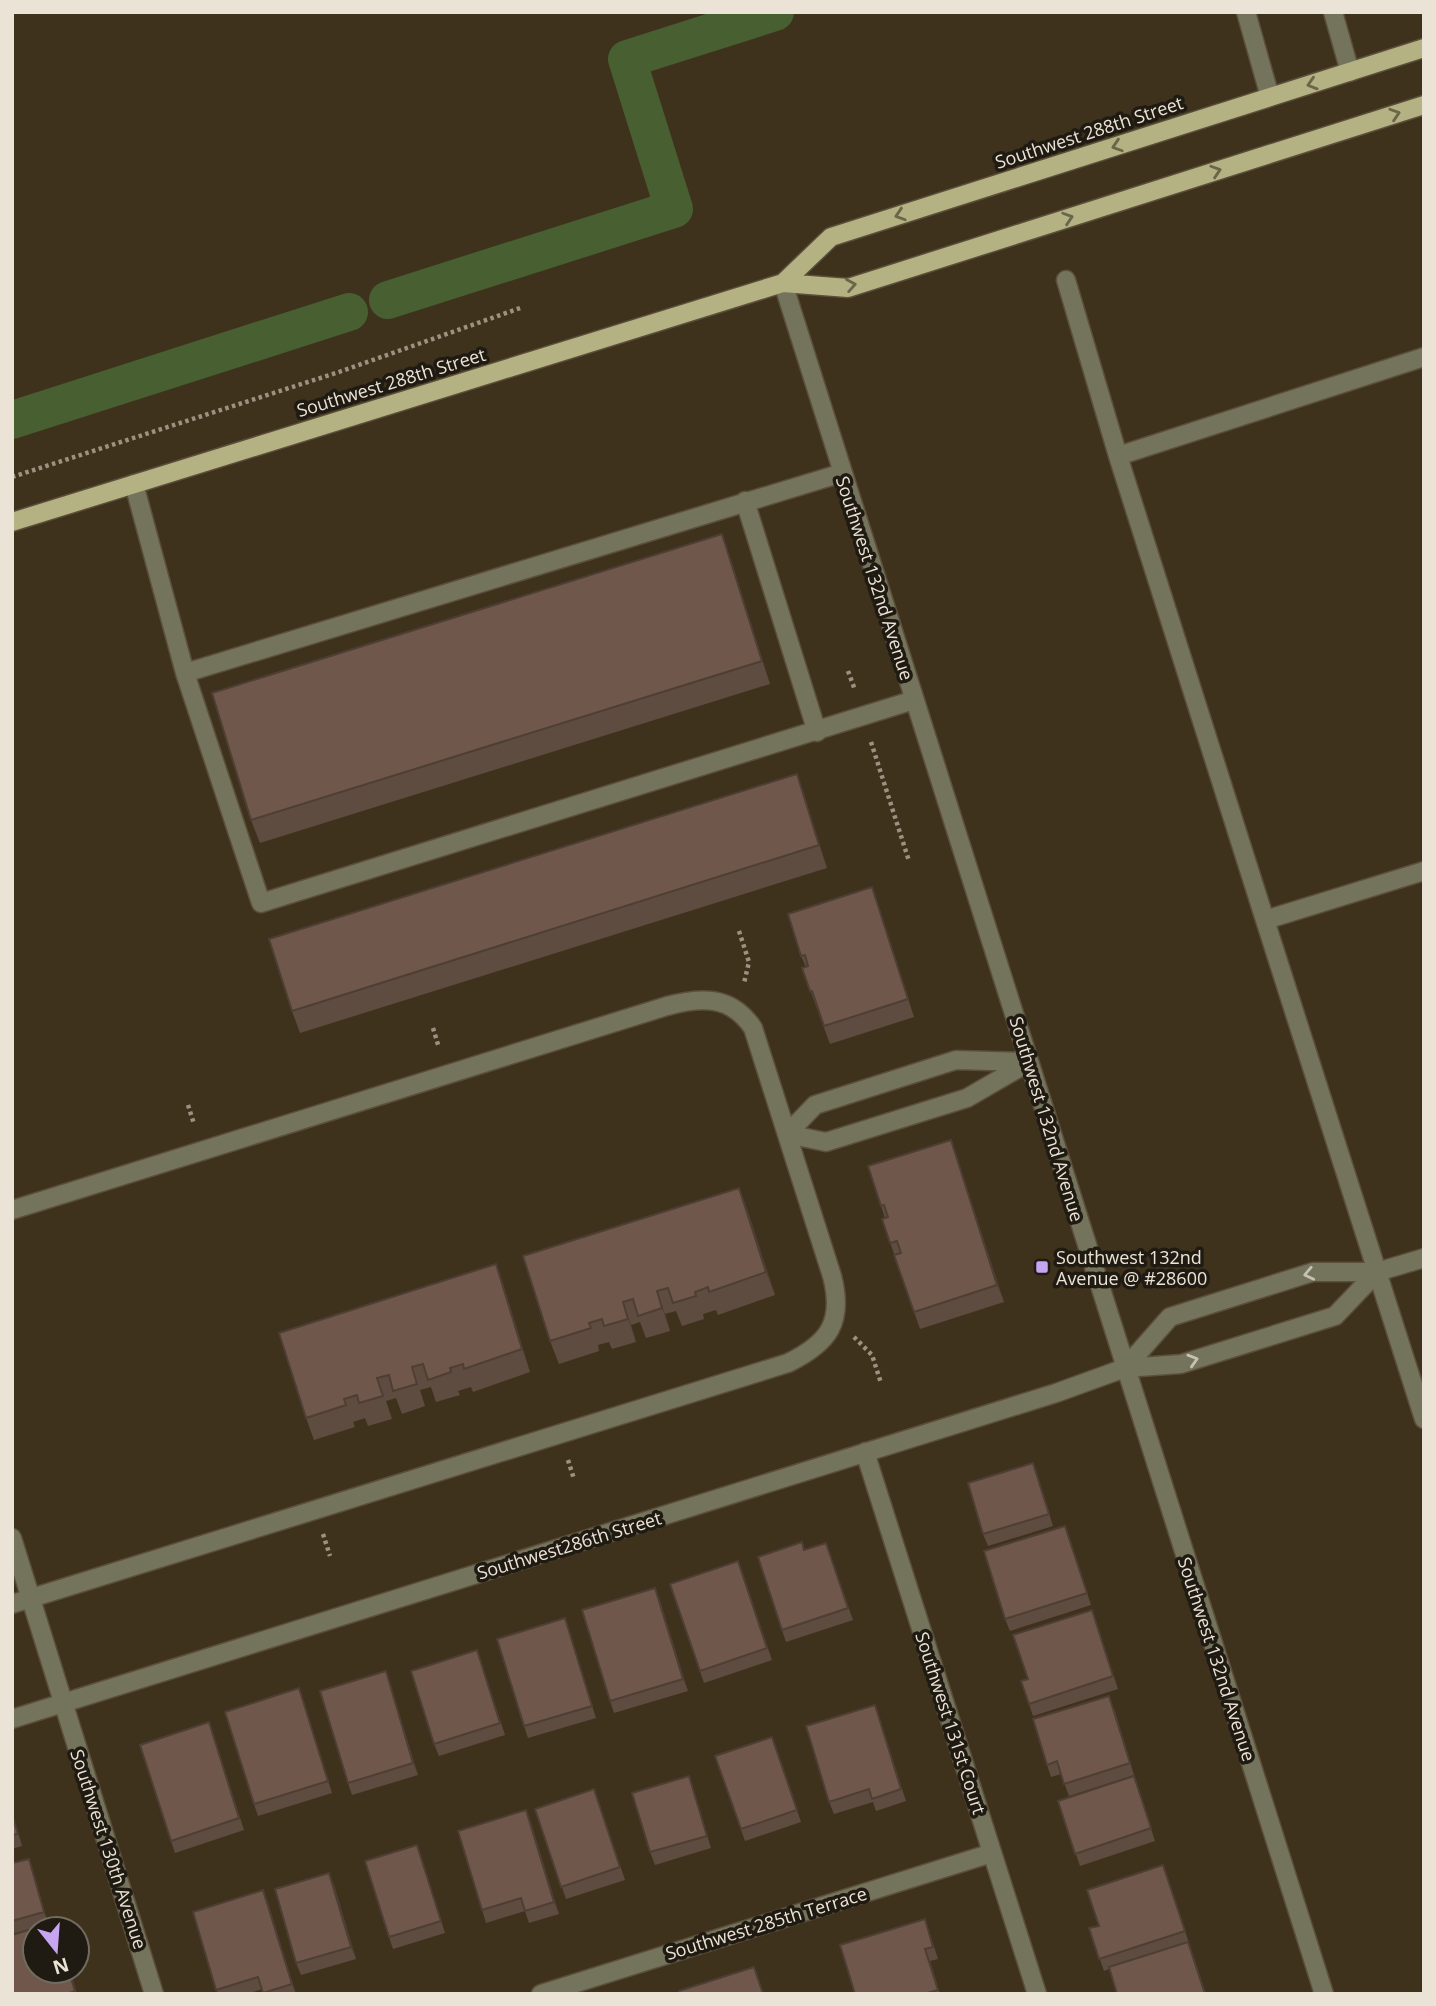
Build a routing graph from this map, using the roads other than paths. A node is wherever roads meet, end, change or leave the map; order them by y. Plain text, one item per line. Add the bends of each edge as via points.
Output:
1 (1246, 12) edge
2 (1333, 12) edge
3 (1424, 48) edge
4 (1350, 72) junction
5 (1270, 97) junction
6 (1424, 104) edge
7 (1066, 280) dead end
8 (783, 283) junction
9 (1424, 357) edge
10 (1118, 456) junction
11 (842, 473) junction
12 (134, 484) junction
13 (745, 501) junction
14 (12, 522) edge
15 (185, 673) junction
16 (914, 700) junction
17 (817, 732) junction
18 (1424, 871) edge
19 (1265, 920) junction
20 (1028, 1062) junction
21 (787, 1134) junction
22 (12, 1210) edge
23 (1424, 1258) edge
24 (1377, 1272) junction
25 (1125, 1368) junction
26 (1424, 1419) edge
27 (865, 1451) junction
28 (12, 1538) edge
29 (31, 1598) junction
30 (12, 1604) edge
31 (64, 1703) junction
32 (12, 1720) edge
33 (992, 1853) junction
34 (591, 1986) edge
35 (155, 1994) edge
36 (541, 1994) edge
37 (1037, 1994) edge
38 (1324, 1994) edge

1 - 5 street
2 - 4 street
3 - 4 main road, Southwest 288th Street
4 -> 5 main road, Southwest 288th Street
5 -> 8 main road, Southwest 288th Street via 831,237
8 -> 6 main road, Southwest 288th Street via 848,288
7 - 10 street
8 - 11 street, Southwest 132nd Avenue
8 - 12 main road, Southwest 288th Street
9 - 10 street
10 - 19 street
11 - 13 street
11 - 16 street, Southwest 132nd Avenue
12 - 14 main road, Southwest 288th Street
12 - 15 street
13 - 15 street
13 - 17 street
15 - 17 street via 261,903
16 - 17 street
16 - 20 street, Southwest 132nd Avenue
18 - 19 street
19 - 24 street
20 - 21 street via 967,1098 826,1142
20 - 21 street via 956,1060 815,1105
20 - 25 street, Southwest 132nd Avenue
21 - 22 street via 747,1019 726,1004 696,999
21 - 29 street via 836,1290 831,1328 810,1351 788,1363
23 - 24 street
25 -> 24 street via 1181,1364 1335,1316
24 -> 25 street via 1313,1272 1170,1317
24 - 26 street
25 - 27 street, Southwest286th Street
25 - 38 street, Southwest 132nd Avenue
27 - 31 street, Southwest286th Street
27 - 33 street, Southwest 131st Court
28 - 29 street, Southwest 130th Avenue
29 - 30 street
29 - 31 street, Southwest 130th Avenue
31 - 32 street, Southwest286th Street
31 - 35 street, Southwest 130th Avenue
33 - 34 street, Southwest 285th Terrace
33 - 37 street, Southwest 131st Court
34 - 36 street, Southwest 285th Terrace

